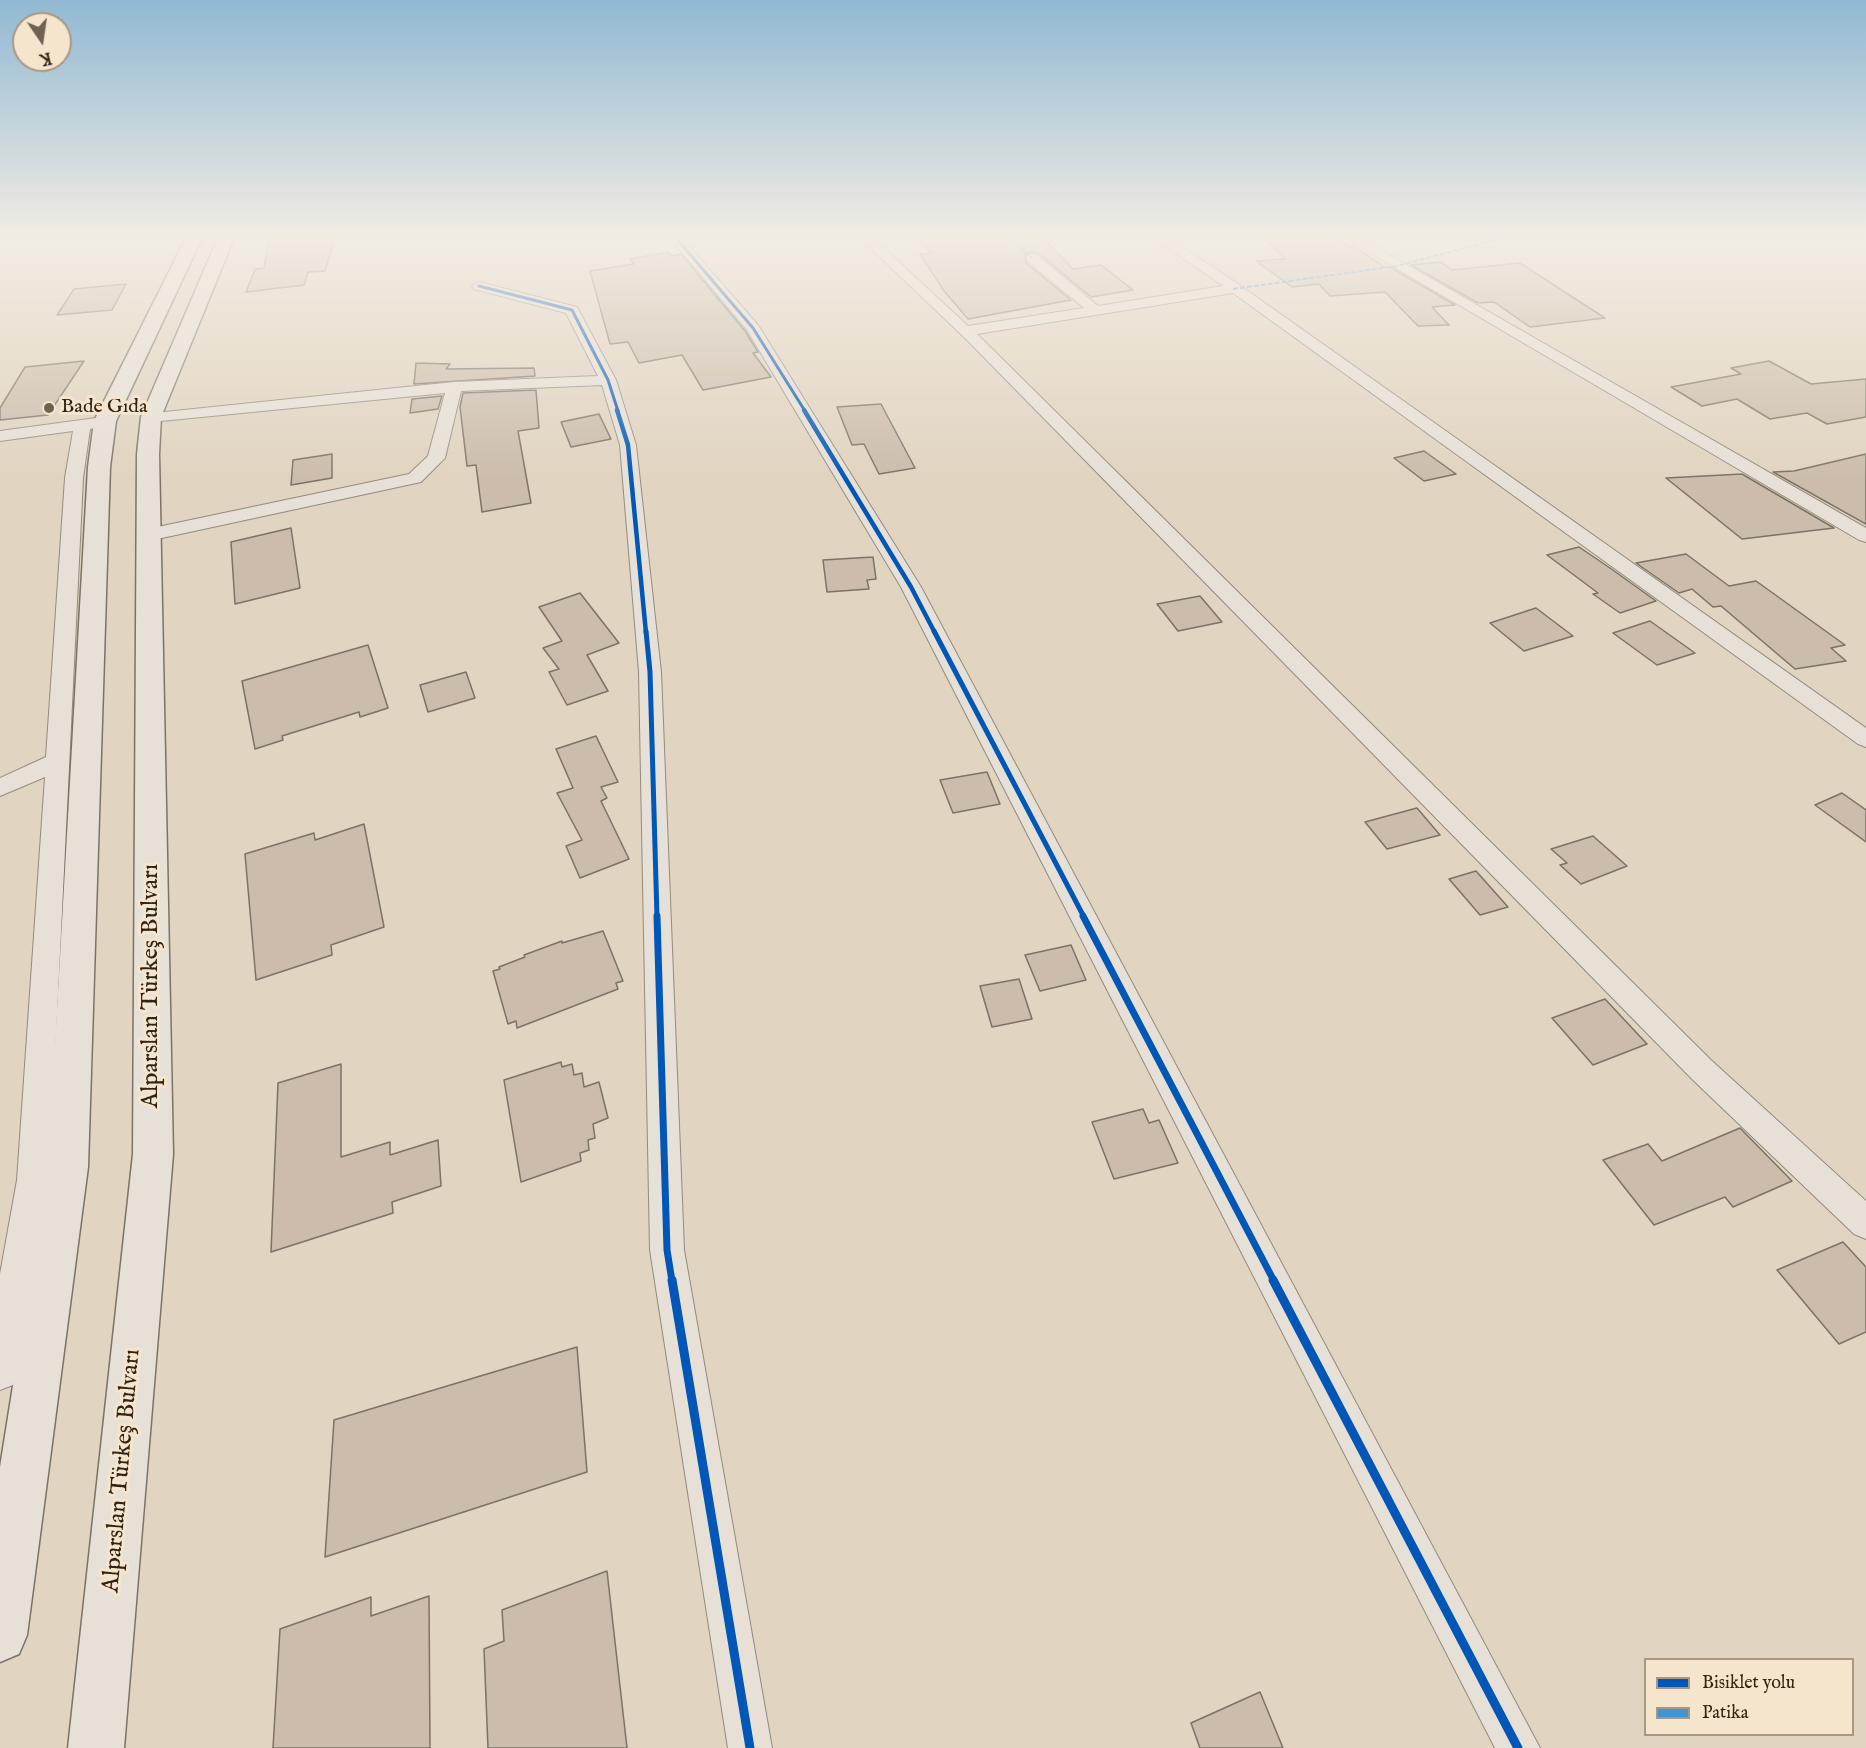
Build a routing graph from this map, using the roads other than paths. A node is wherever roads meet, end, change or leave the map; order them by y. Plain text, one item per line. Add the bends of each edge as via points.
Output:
1 (149, 320) edge
2 (192, 320) edge
3 (577, 320) edge
4 (746, 320) edge
5 (953, 320) edge
6 (1040, 320) edge
7 (1276, 320) edge
8 (1492, 320) edge
9 (965, 331) junction
10 (608, 380) junction
11 (454, 387) junction
12 (151, 417) junction
13 (93, 423) junction
14 (0, 436) edge
15 (148, 535) junction
16 (1866, 536) edge
17 (1866, 739) edge
18 (72, 750) junction
19 (0, 788) edge
20 (1866, 1223) edge
21 (0, 1372) edge
22 (0, 1635) edge
23 (96, 1748) edge
24 (750, 1748) edge
25 (1518, 1748) edge

1 - 13 main road
2 - 12 main road, Alparslan Türkeş Bulvarı
3 - 10 street
4 - 25 street via 911,587
5 - 9 street
6 - 9 street
7 - 17 street
8 - 16 street
9 - 20 street via 1701,1070
10 - 11 street
10 - 24 street via 628,445 650,672 667,1250
11 - 12 street
11 - 15 street via 436,458 416,478
12 - 15 main road, Alparslan Türkeş Bulvarı
13 - 14 street
13 - 18 main road via 99,466
13 - 18 street via 74,478
15 - 23 main road, Alparslan Türkeş Bulvarı via 153,1154
18 - 19 street
18 - 21 street via 33,1180
18 - 22 main road via 68,1167

